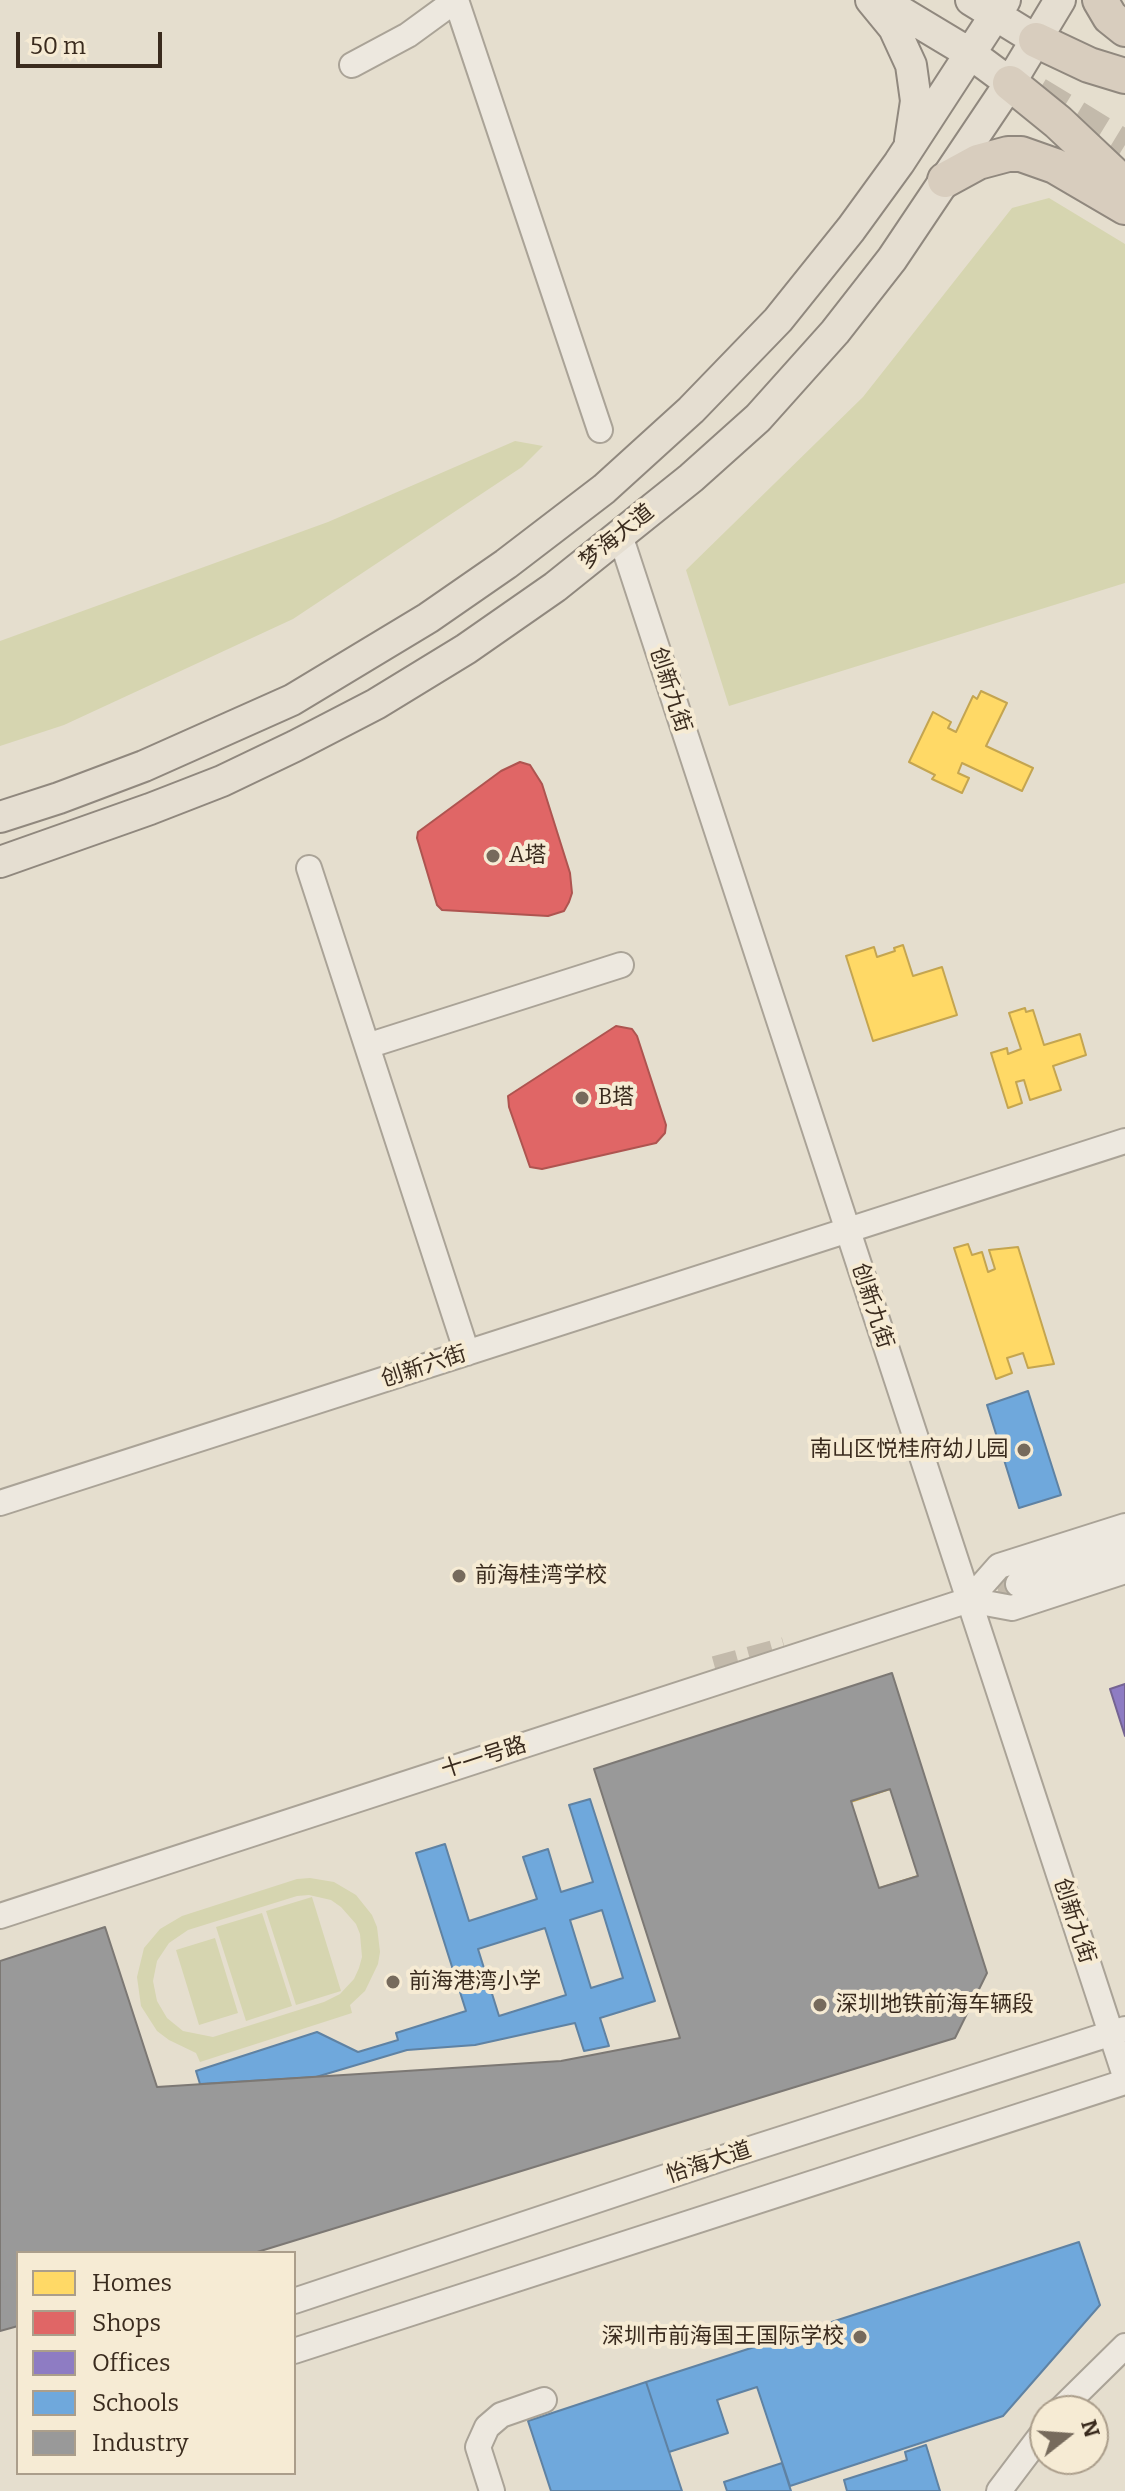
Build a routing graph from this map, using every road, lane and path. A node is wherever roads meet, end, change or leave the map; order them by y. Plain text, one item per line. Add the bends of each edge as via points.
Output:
1 (456, 0) edge
2 (871, 0) edge
3 (881, 0) edge
4 (1060, 0) edge
5 (1100, 0) edge
6 (990, 5) edge
7 (1125, 29) edge
8 (1036, 40) junction
9 (971, 54) junction
10 (352, 65) dead end
11 (1125, 76) edge
12 (1010, 83) junction
13 (908, 149) junction
14 (945, 180) junction
15 (1125, 185) edge
16 (1125, 207) edge
17 (600, 430) dead end
18 (620, 535) junction
19 (0, 817) edge
20 (0, 862) edge
21 (309, 868) dead end
22 (621, 965) dead end
23 (367, 1046) junction
24 (1125, 1141) edge
25 (848, 1231) junction
26 (467, 1353) junction
27 (0, 1503) edge
28 (1125, 1526) edge
29 (1125, 1549) edge
30 (1125, 1571) edge
31 (1018, 1584) tunnel mouth
32 (969, 1600) junction
33 (715, 1668) tunnel mouth
34 (0, 1901) edge
35 (0, 1916) edge
36 (1118, 2032) edge
37 (1125, 2079) edge
38 (296, 2300) edge
39 (1125, 2346) edge
40 (296, 2350) edge
41 (1075, 2395) edge
42 (544, 2400) dead end
43 (1029, 2451) edge
44 (492, 2491) edge
45 (999, 2491) edge

1 - 10 street via 408,35
1 - 17 street
2 - 13 main road via 894,28 916,81
3 - 9 main road
4 - 8 main road, 梦海大道
5 - 7 highway
6 - 8 main road
6 - 9 main road, 梦海大道
8 - 11 highway
8 - 12 main road, 梦海大道
9 - 12 main road
9 - 13 main road, 梦海大道
12 - 14 main road, 梦海大道
12 - 15 highway
13 - 19 main road, 梦海大道 via 778,320 691,410 604,489 506,564 292,700 144,766
14 - 16 highway via 978,162 1021,154 1055,166
14 - 18 main road, 梦海大道 via 845,320 758,418
18 - 20 main road, 梦海大道 via 466,649 376,704 193,792
18 - 25 street, 创新九街
21 - 23 street
22 - 23 street
23 - 26 street
24 - 25 street, 创新六街
25 - 26 street, 创新六街
25 - 32 street, 创新九街
26 - 27 street, 创新六街
28 - 32 street via 999,1566
29 - 31 street
30 - 32 street, 十一号路 via 1012,1608
32 - 35 street, 十一号路
32 - 36 street, 创新九街
33 - 34 street
36 - 37 street, 创新九街
36 - 38 street, 怡海大道
37 - 40 street
39 - 41 street
42 - 44 street via 501,2415 487,2427 478,2447
43 - 45 street

